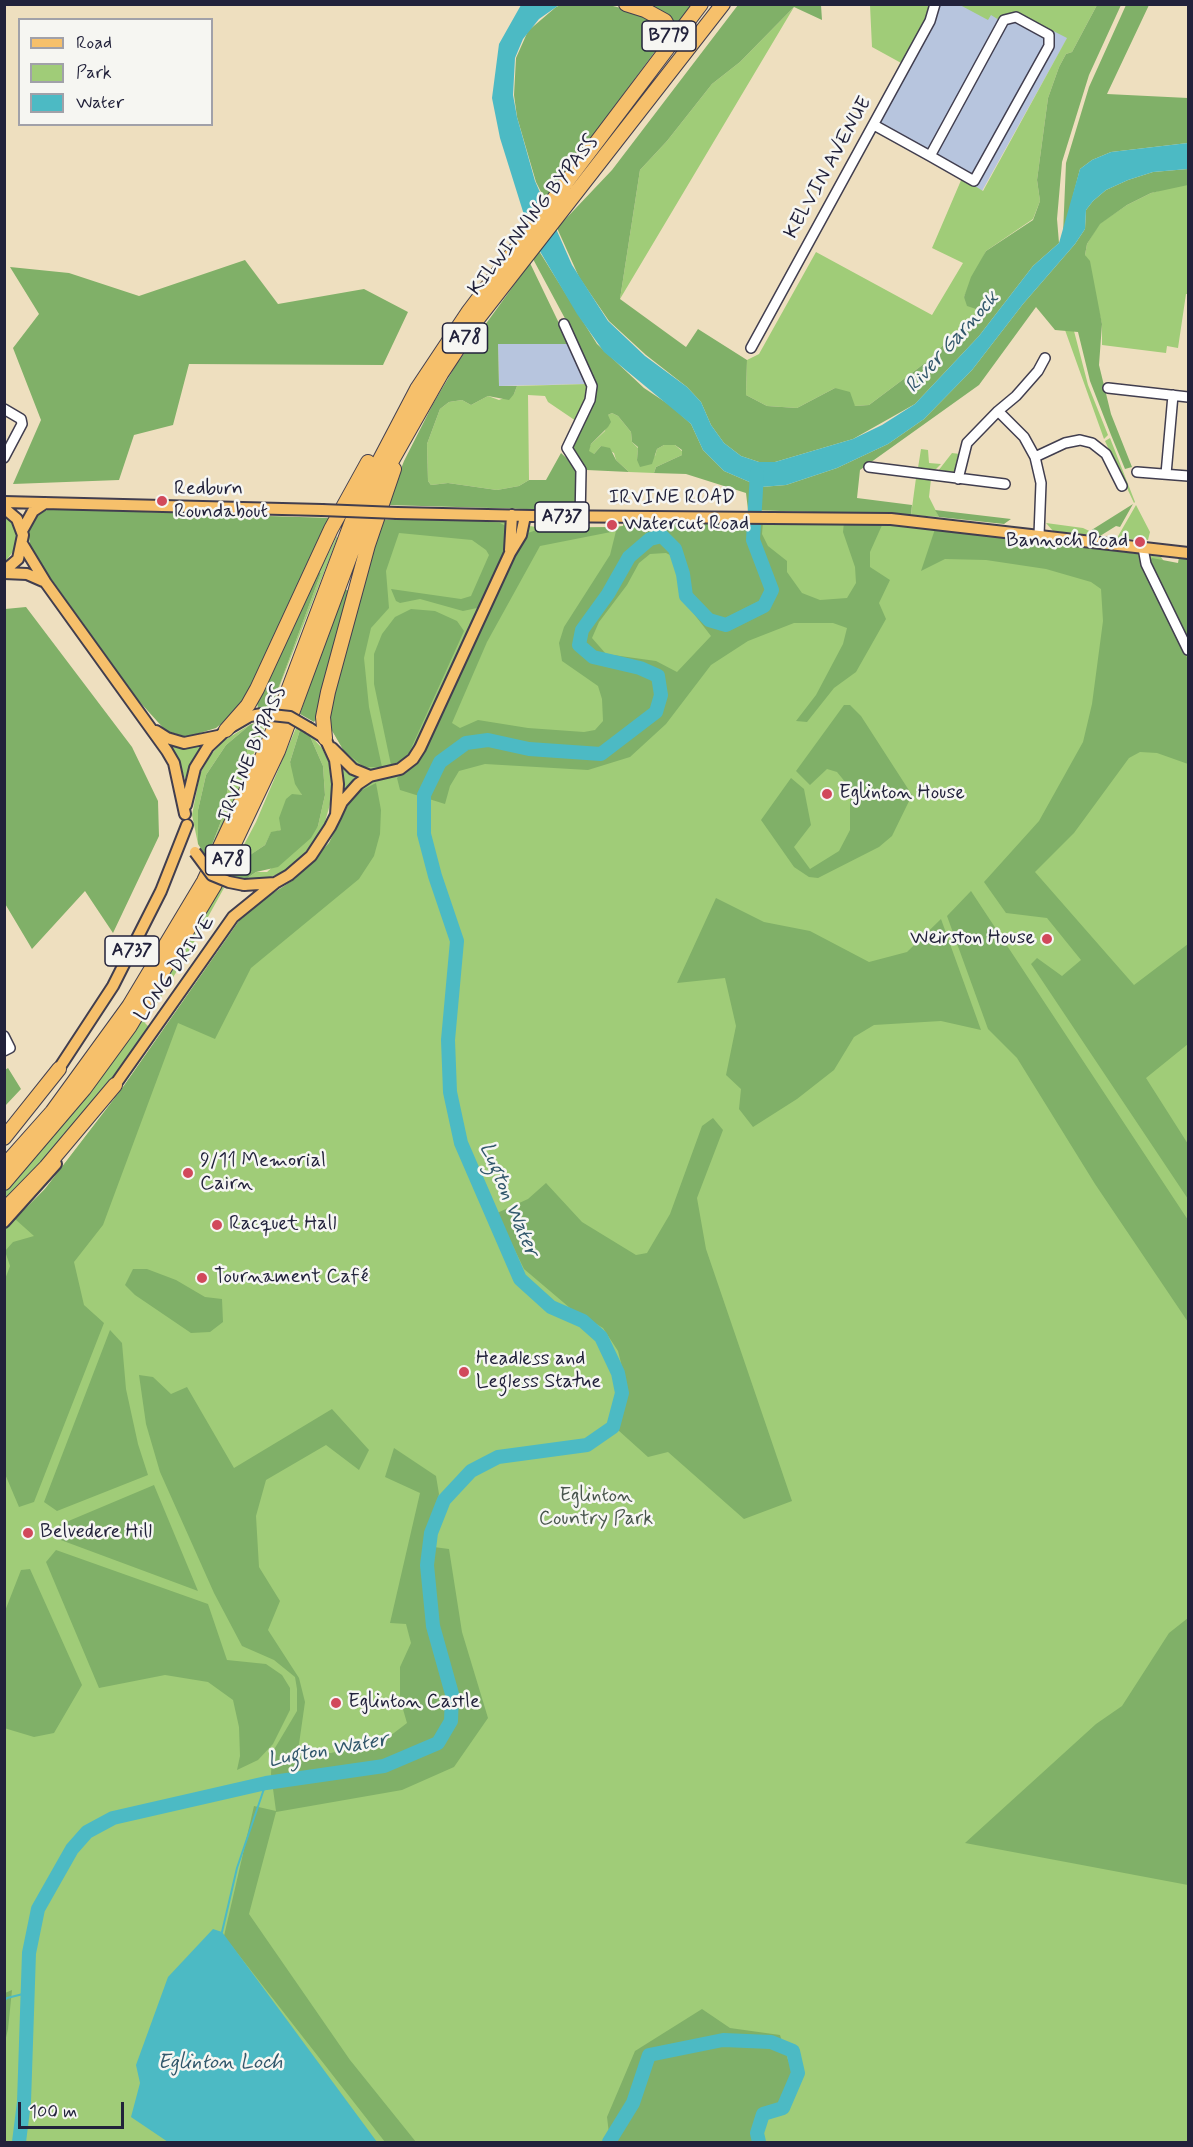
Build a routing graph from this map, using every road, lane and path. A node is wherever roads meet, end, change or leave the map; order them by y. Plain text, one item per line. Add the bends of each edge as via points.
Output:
1 (626, 4) edge
2 (702, 4) edge
3 (723, 4) edge
4 (935, 4) edge
5 (638, 86) junction
6 (874, 125) junction
7 (930, 156) junction
8 (567, 193) junction
9 (520, 253) junction
10 (564, 324) dead end
11 (751, 348) dead end
12 (1045, 358) dead end
13 (1108, 388) dead end
14 (417, 389) junction
15 (1173, 395) junction
16 (1188, 397) edge
17 (4, 409) edge
18 (998, 411) junction
19 (412, 422) junction
20 (1035, 457) junction
21 (4, 458) edge
22 (869, 467) dead end
23 (1137, 472) dead end
24 (1166, 474) junction
25 (1188, 476) edge
26 (958, 479) junction
27 (1005, 484) dead end
28 (1122, 486) dead end
29 (368, 493) junction
30 (4, 502) edge
31 (46, 502) junction
32 (4, 508) edge
33 (512, 516) junction
34 (525, 516) junction
35 (581, 519) junction
36 (23, 529) junction
37 (521, 535) junction
38 (1039, 536) junction
39 (23, 545) junction
40 (1143, 548) junction
41 (510, 553) junction
42 (1188, 553) edge
43 (4, 572) edge
44 (46, 583) junction
45 (1188, 650) edge
46 (153, 730) junction
47 (222, 733) junction
48 (327, 742) junction
49 (374, 776) junction
50 (336, 815) junction
51 (186, 820) junction
52 (275, 883) junction
53 (4, 1036) edge
54 (7, 1049) edge
55 (60, 1069) junction
56 (115, 1085) junction
57 (4, 1128) edge
58 (4, 1138) edge
59 (4, 1166) edge
60 (4, 1184) edge
61 (4, 1210) edge
62 (4, 1222) edge

1 - 5 highway, B779 via 660,17 670,30
2 - 5 highway, KILWINNING BYPASS / A78
3 - 8 highway, KILWINNING BYPASS / A78
4 - 6 street, KELVIN AVENUE via 930,21
5 - 8 highway, KILWINNING BYPASS / A78
6 - 7 street
6 - 11 street, KELVIN AVENUE
7 - 7 street via 974,181 1049,46 1049,35 1016,17 1004,20
8 - 9 highway, KILWINNING BYPASS / A78
9 - 14 highway, KILWINNING BYPASS / A78 via 469,311
9 - 19 highway, KILWINNING BYPASS / A78
10 - 35 street via 592,386 590,400 567,448 581,470
12 - 18 street via 1026,386
13 - 15 street
14 - 29 highway, KILWINNING BYPASS / A78
14 - 47 highway via 388,425 331,529 257,690
15 - 16 street
15 - 24 street
17 - 21 street via 21,419 22,424
18 - 20 street via 1024,436
18 - 26 street via 967,443
19 - 29 highway, KILWINNING BYPASS / A78
19 - 48 highway via 368,545 328,692 323,717
20 - 28 street via 1065,443 1092,442 1106,454
20 - 38 street via 1041,483
22 - 26 street
23 - 24 street
24 - 25 street
26 - 27 street
29 - 59 highway, IRVINE BYPASS / A78 via 266,749 204,881 159,960 111,1032 52,1112
29 - 60 highway, IRVINE BYPASS / A78 via 278,752 220,876 130,1026 84,1089
30 - 31 main road, IRVINE ROAD / A737
31 - 33 main road, IRVINE ROAD / A737, bridge
31 - 36 main road via 33,511
32 - 36 main road
33 - 34 main road, IRVINE ROAD / A737
33 - 41 main road
34 - 35 main road, IRVINE ROAD / A737
34 - 37 main road
35 - 37 main road via 542,522
35 - 38 main road, IRVINE ROAD / A737 via 891,519
36 - 39 main road
37 - 41 main road
38 - 40 main road, IRVINE ROAD / A737
39 - 43 main road via 18,559
39 - 44 main road
40 - 42 main road, IRVINE ROAD / A737
40 - 45 street via 1146,564
41 - 49 main road via 420,748 408,764 392,773
43 - 44 main road via 32,575
44 - 46 main road
46 - 47 main road via 184,742
46 - 51 main road via 174,763
47 - 48 main road, bridge via 250,716 262,714 290,717
47 - 51 main road via 195,768
48 - 49 main road via 353,769
48 - 50 main road via 337,775
49 - 50 main road via 349,792
50 - 52 main road via 311,856
51 - 52 main road, bridge via 195,852 212,875 244,885
51 - 55 main road, LONG DRIVE / A737 via 183,841 137,941
52 - 56 main road, LONG DRIVE via 233,917
53 - 54 street
55 - 57 main road, LONG DRIVE
55 - 58 highway
56 - 61 highway
56 - 62 main road, LONG DRIVE via 41,1183

